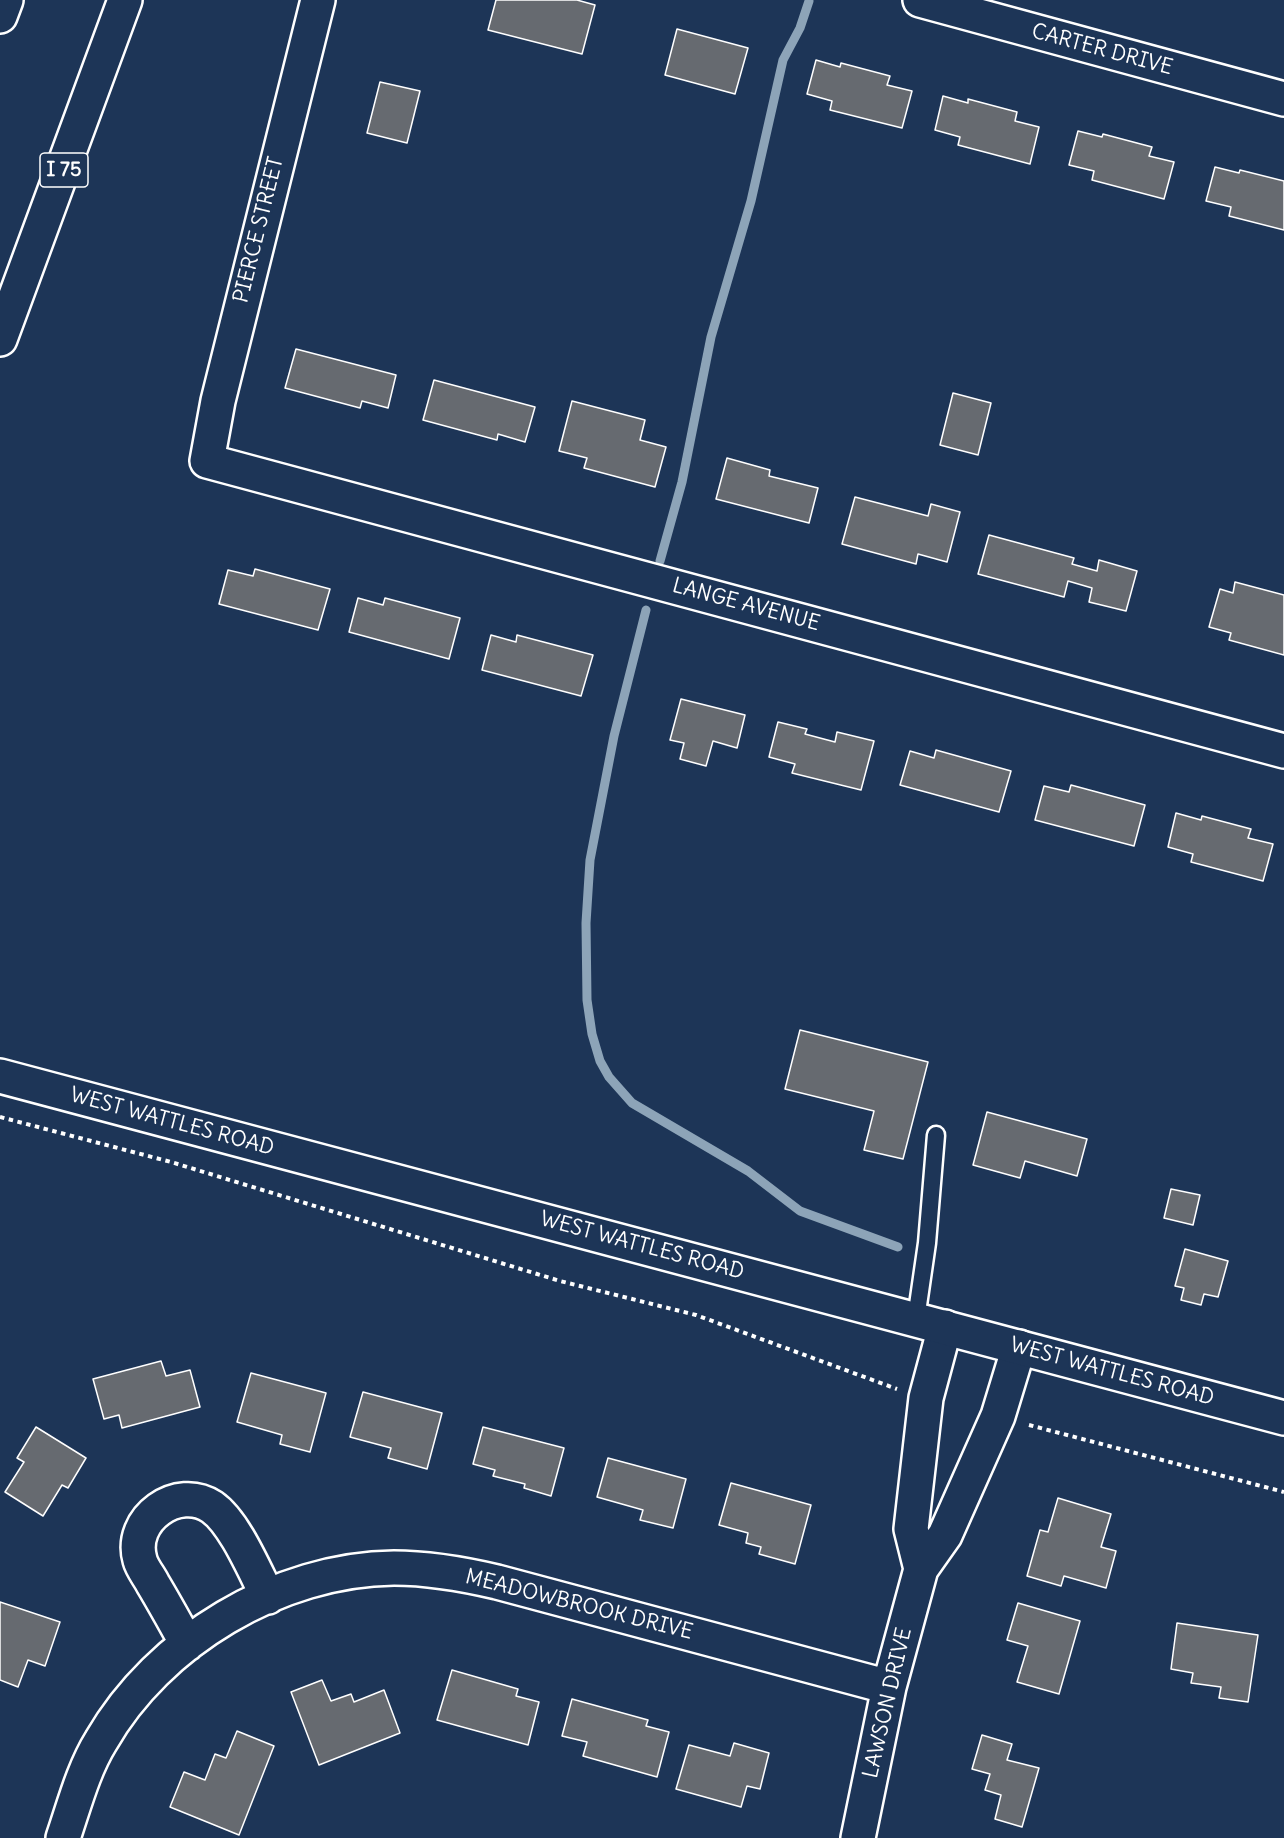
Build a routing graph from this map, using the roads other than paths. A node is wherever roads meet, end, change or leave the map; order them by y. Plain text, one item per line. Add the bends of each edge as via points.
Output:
1 (6, 0) edge
2 (125, 0) edge
3 (318, 0) edge
4 (920, 0) edge
5 (0, 16) edge
6 (1284, 99) edge
7 (0, 339) edge
8 (207, 461) joint
9 (1284, 751) edge
10 (0, 1076) edge
11 (936, 1136) dead end
12 (930, 1323) junction
13 (1019, 1347) junction
14 (1284, 1418) edge
15 (921, 1569) junction
16 (268, 1596) junction
17 (187, 1644) junction
18 (889, 1687) junction
19 (63, 1838) edge
20 (858, 1838) edge

1 - 5 main road
2 - 7 main road, I 75
3 - 8 main road, PIERCE STREET via 218,401
4 - 6 main road, CARTER DRIVE
8 - 9 main road, LANGE AVENUE
10 - 12 main road, WEST WATTLES ROAD
11 - 12 lane via 927,1243
12 - 13 main road, WEST WATTLES ROAD
12 - 15 main road, LAWSON DRIVE via 911,1529
13 - 14 main road, WEST WATTLES ROAD
13 - 15 main road, LAWSON DRIVE via 998,1416 945,1535
15 - 18 main road, LAWSON DRIVE
16 - 17 main road, MEADOWBROOK DRIVE via 223,1619
16 - 17 main road via 225,1518 197,1501 181,1499 165,1504 143,1528 140,1560
16 - 18 main road, MEADOWBROOK DRIVE via 355,1571 433,1569 497,1582
17 - 19 main road, MEADOWBROOK DRIVE via 149,1678 114,1719 88,1768
18 - 20 main road, LAWSON DRIVE

